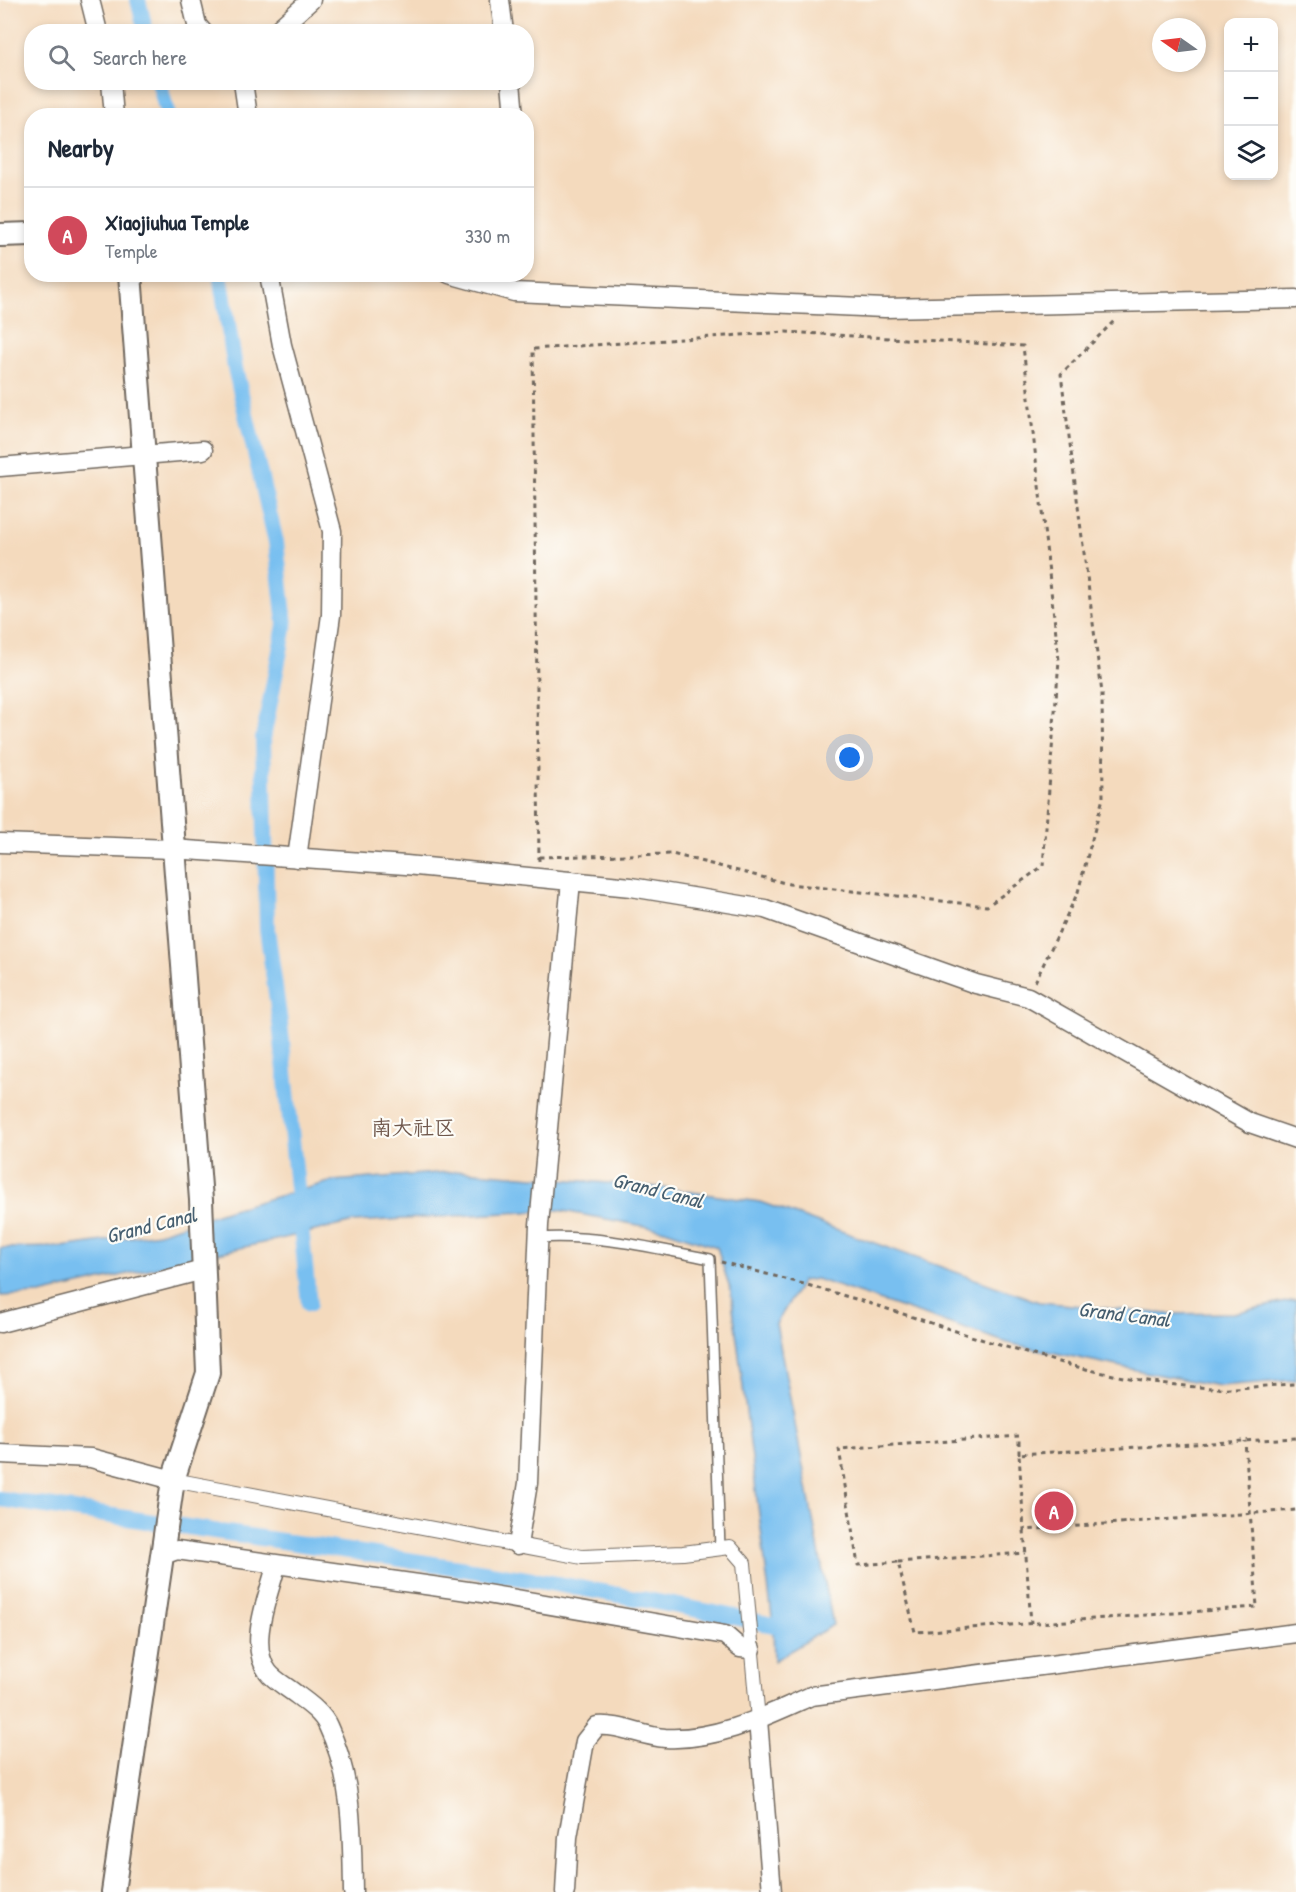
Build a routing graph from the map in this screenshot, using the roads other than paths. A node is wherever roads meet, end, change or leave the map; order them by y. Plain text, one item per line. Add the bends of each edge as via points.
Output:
1 (90, 0) edge
2 (191, 0) edge
3 (311, 0) edge
4 (500, 0) edge
5 (96, 24) edge
6 (197, 24) edge
7 (284, 24) edge
8 (503, 24) edge
9 (112, 90) edge
10 (244, 90) edge
11 (512, 90) edge
12 (113, 108) edge
13 (247, 108) edge
14 (513, 108) edge
15 (24, 234) edge
16 (0, 235) edge
17 (131, 282) edge
18 (270, 282) edge
19 (514, 283) edge
20 (1296, 299) edge
21 (203, 450) dead end
22 (143, 457) junction
23 (0, 467) edge
24 (0, 843) edge
25 (172, 849) junction
26 (297, 858) junction
27 (571, 881) junction
28 (1296, 1138) edge
29 (538, 1232) junction
30 (203, 1270) junction
31 (0, 1323) edge
32 (0, 1454) edge
33 (172, 1485) junction
34 (518, 1545) junction
35 (720, 1549) junction
36 (164, 1552) junction
37 (276, 1566) junction
38 (1296, 1633) edge
39 (751, 1649) junction
40 (758, 1720) junction
41 (113, 1892) edge
42 (353, 1892) edge
43 (565, 1892) edge
44 (772, 1892) edge

1 - 5 street
2 - 6 street
3 - 7 street
4 - 8 street
9 - 12 street
10 - 13 street
11 - 14 street
15 - 16 street
17 - 22 street
18 - 26 street via 282,345 332,531 331,615
19 - 20 street via 885,308
21 - 22 street
22 - 23 street
22 - 25 street
24 - 25 street
25 - 26 street
25 - 30 street via 201,1200
26 - 27 street
27 - 28 street via 765,909 976,984 1028,997 1250,1123
27 - 29 street
29 - 34 street via 528,1484
29 - 35 lane via 710,1259
30 - 31 street
30 - 33 street via 208,1373
32 - 33 street via 91,1458
33 - 34 street
33 - 36 street
34 - 35 street via 582,1557
35 - 39 street via 730,1547 744,1563
36 - 37 street via 177,1550
36 - 41 street
37 - 39 street via 475,1592 725,1635 740,1648
37 - 42 street via 260,1634 260,1654 268,1672 327,1724 343,1766 352,1815
38 - 40 street via 812,1696
39 - 40 street
40 - 43 street via 707,1735 666,1738 613,1725 597,1726 585,1741 568,1837
40 - 44 street

